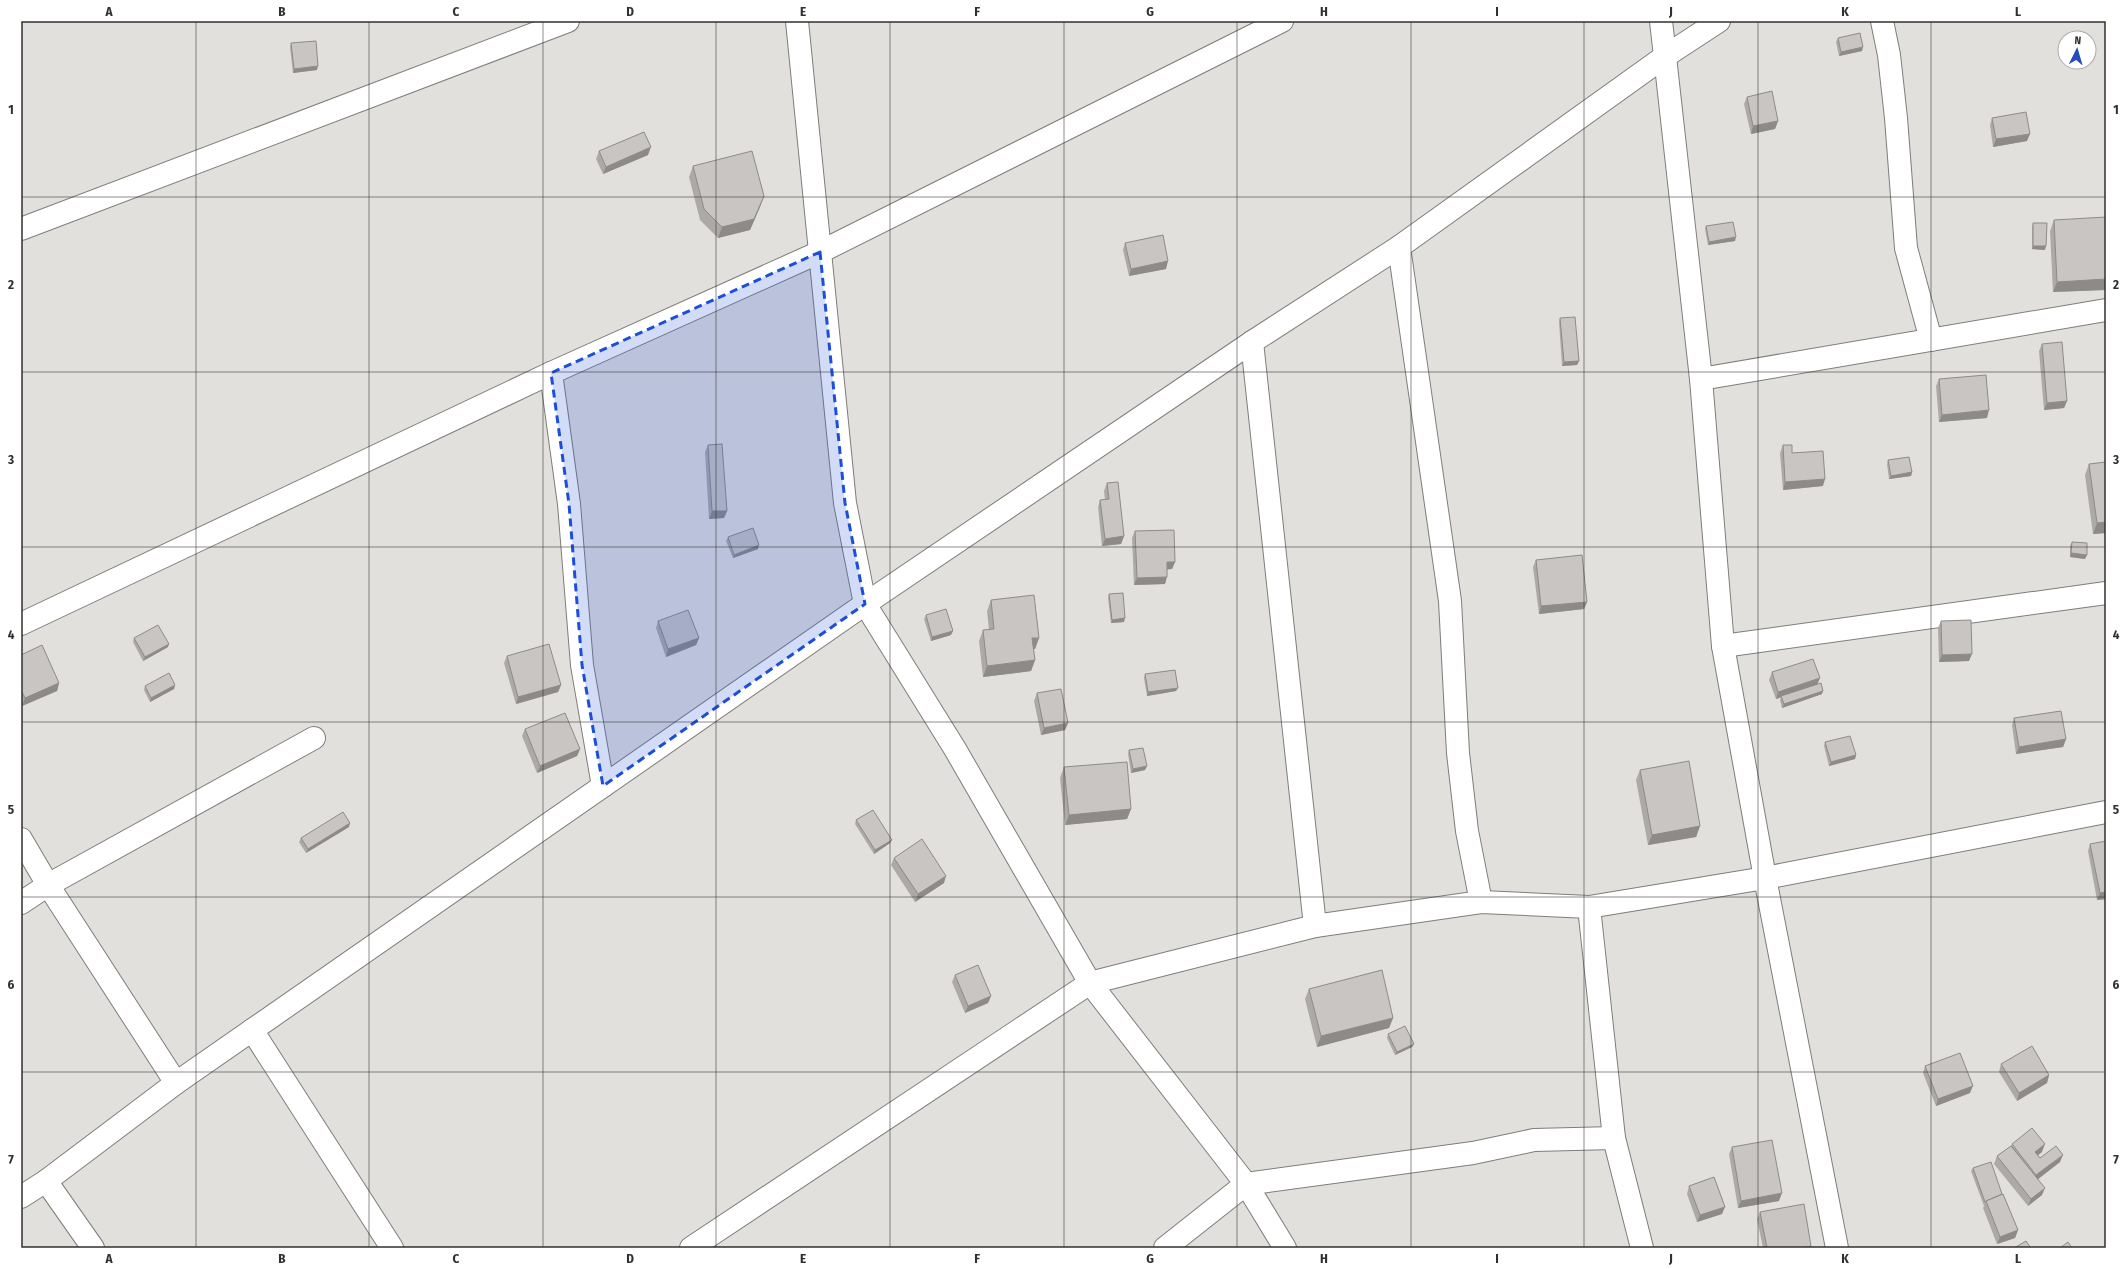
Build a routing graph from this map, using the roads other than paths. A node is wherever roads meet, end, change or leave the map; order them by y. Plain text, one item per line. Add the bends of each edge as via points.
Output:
1 (568, 21) edge
2 (797, 21) edge
3 (1282, 21) edge
4 (1661, 21) edge
5 (1719, 21) edge
6 (1882, 21) edge
7 (1664, 57) junction
8 (21, 229) edge
9 (1399, 247) junction
10 (820, 252) junction
11 (2106, 310) edge
12 (1931, 340) junction
13 (1252, 342) junction
14 (551, 374) junction
15 (1700, 379) junction
16 (2106, 593) edge
17 (865, 604) junction
18 (21, 624) edge
19 (1723, 646) junction
20 (314, 738) dead end
21 (602, 786) junction
22 (2106, 812) edge
23 (21, 839) edge
24 (1765, 878) junction
25 (48, 885) junction
26 (1481, 902) junction
27 (21, 903) edge
28 (1589, 907) junction
29 (1315, 926) junction
30 (1090, 983) junction
31 (252, 1030) junction
32 (176, 1083) junction
33 (1614, 1138) junction
34 (46, 1181) junction
35 (1246, 1184) junction
36 (21, 1197) edge
37 (93, 1248) edge
38 (392, 1248) edge
39 (691, 1248) edge
40 (1165, 1248) edge
41 (1285, 1248) edge
42 (1642, 1248) edge
43 (1837, 1248) edge

1 - 8 street
2 - 10 street
3 - 10 street
4 - 7 street
5 - 7 street
6 - 12 street via 1889,55 1896,118 1906,248
7 - 9 street
7 - 15 street
9 - 13 street
9 - 26 street via 1450,601 1458,753 1467,830
10 - 14 street
10 - 17 street via 845,503
11 - 12 street
12 - 15 street
13 - 17 street
13 - 29 street
14 - 18 street
14 - 21 street via 569,504 582,665
15 - 19 street
16 - 19 street
17 - 21 street
17 - 30 street via 955,749
19 - 24 street
20 - 25 street
21 - 31 street
22 - 24 street
23 - 25 street
24 - 28 street
24 - 43 street
25 - 27 street
25 - 32 street
26 - 28 street
26 - 29 street
28 - 33 street
29 - 30 street
30 - 35 street
30 - 39 street
31 - 32 street
31 - 38 street
32 - 34 street
33 - 35 street via 1534,1140 1473,1153
33 - 42 street
34 - 36 street
34 - 37 street
35 - 40 street
35 - 41 street

